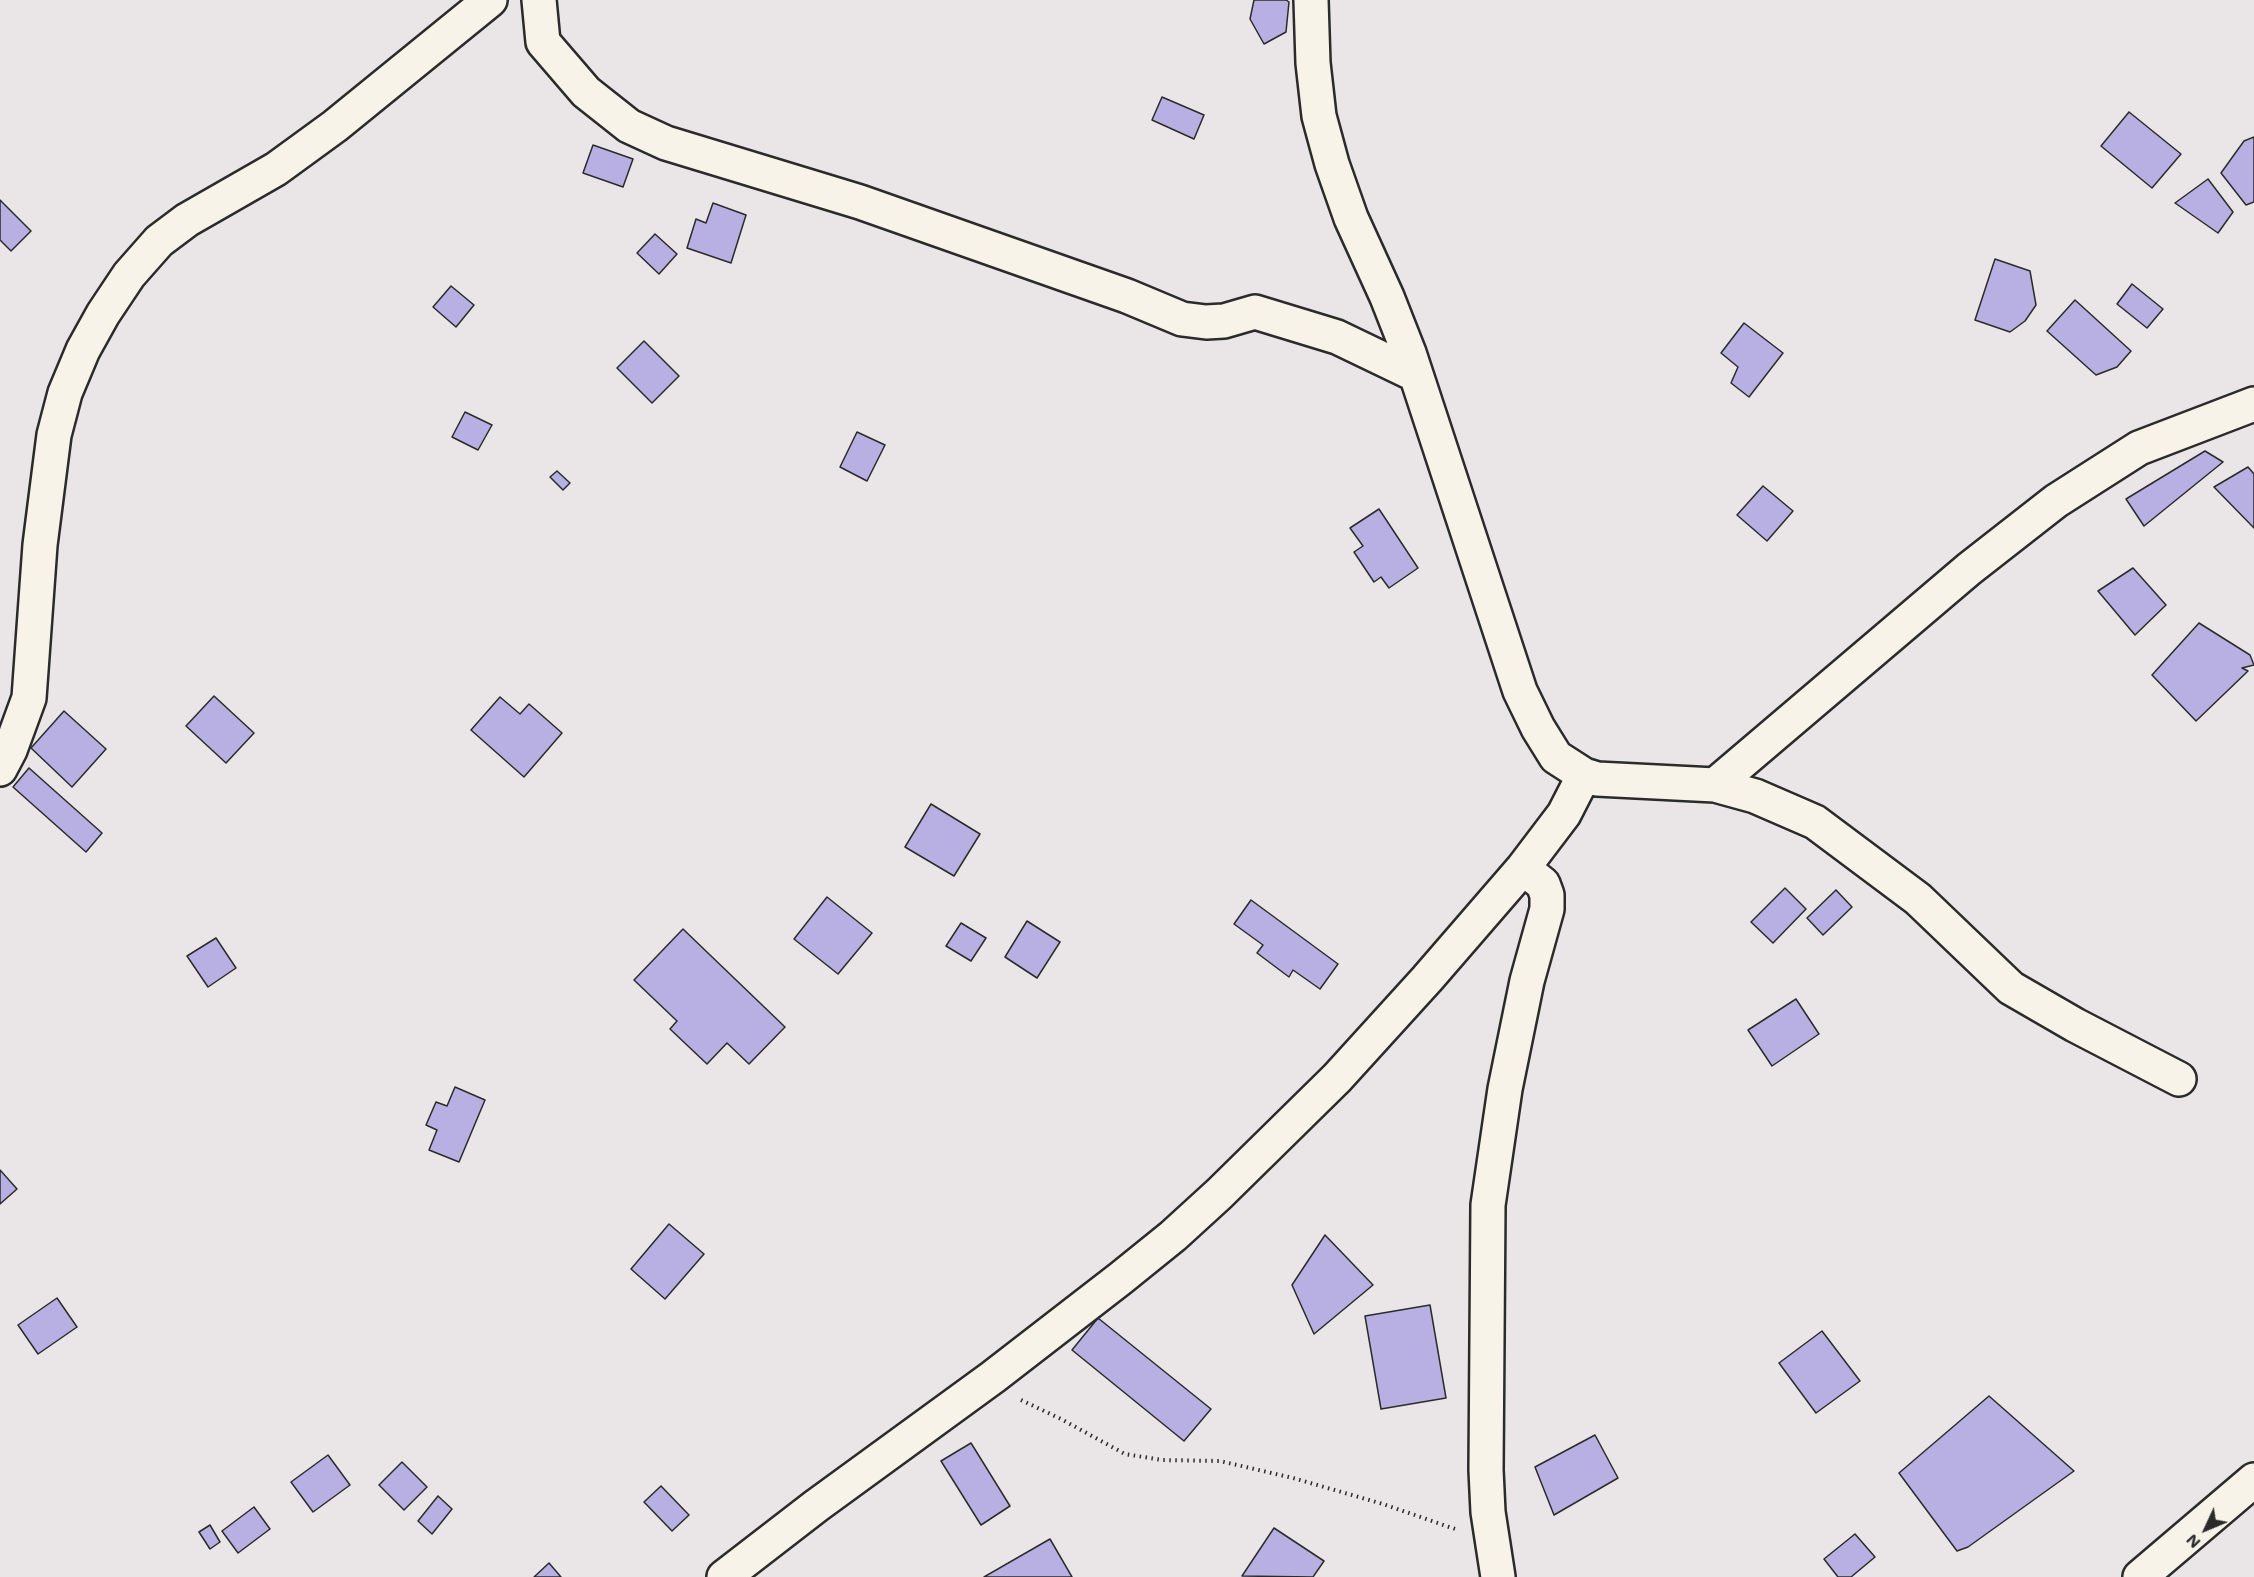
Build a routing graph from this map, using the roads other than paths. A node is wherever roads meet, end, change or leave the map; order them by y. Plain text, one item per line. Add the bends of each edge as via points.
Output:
1 (490, 0) edge
2 (540, 0) edge
3 (1311, 0) edge
4 (1416, 375) junction
5 (2254, 404) edge
6 (0, 769) edge
7 (1584, 775) junction
8 (1715, 785) junction
9 (1524, 868) junction
10 (2180, 1079) dead end
11 (2254, 1480) edge
12 (724, 1577) edge
13 (1498, 1577) edge
14 (2140, 1577) edge

1 - 6 street via 328,132 159,241 129,275 103,314 65,393 54,435 40,545 29,698
2 - 4 street via 543,42 586,92 629,126 666,143 860,202 1182,319 1224,321 1255,312 1337,337
3 - 4 street via 1319,116 1332,164
4 - 7 street via 1520,691 1556,757
5 - 8 street via 2139,448 2056,501 1969,569
7 - 8 street
7 - 9 street via 1564,814
8 - 10 street via 1755,796 1815,822 1918,898 2011,988
9 - 12 street via 1337,1078 1173,1236
9 - 13 street via 1543,884 1547,909 1504,1089 1488,1205 1486,1470
11 - 14 street

